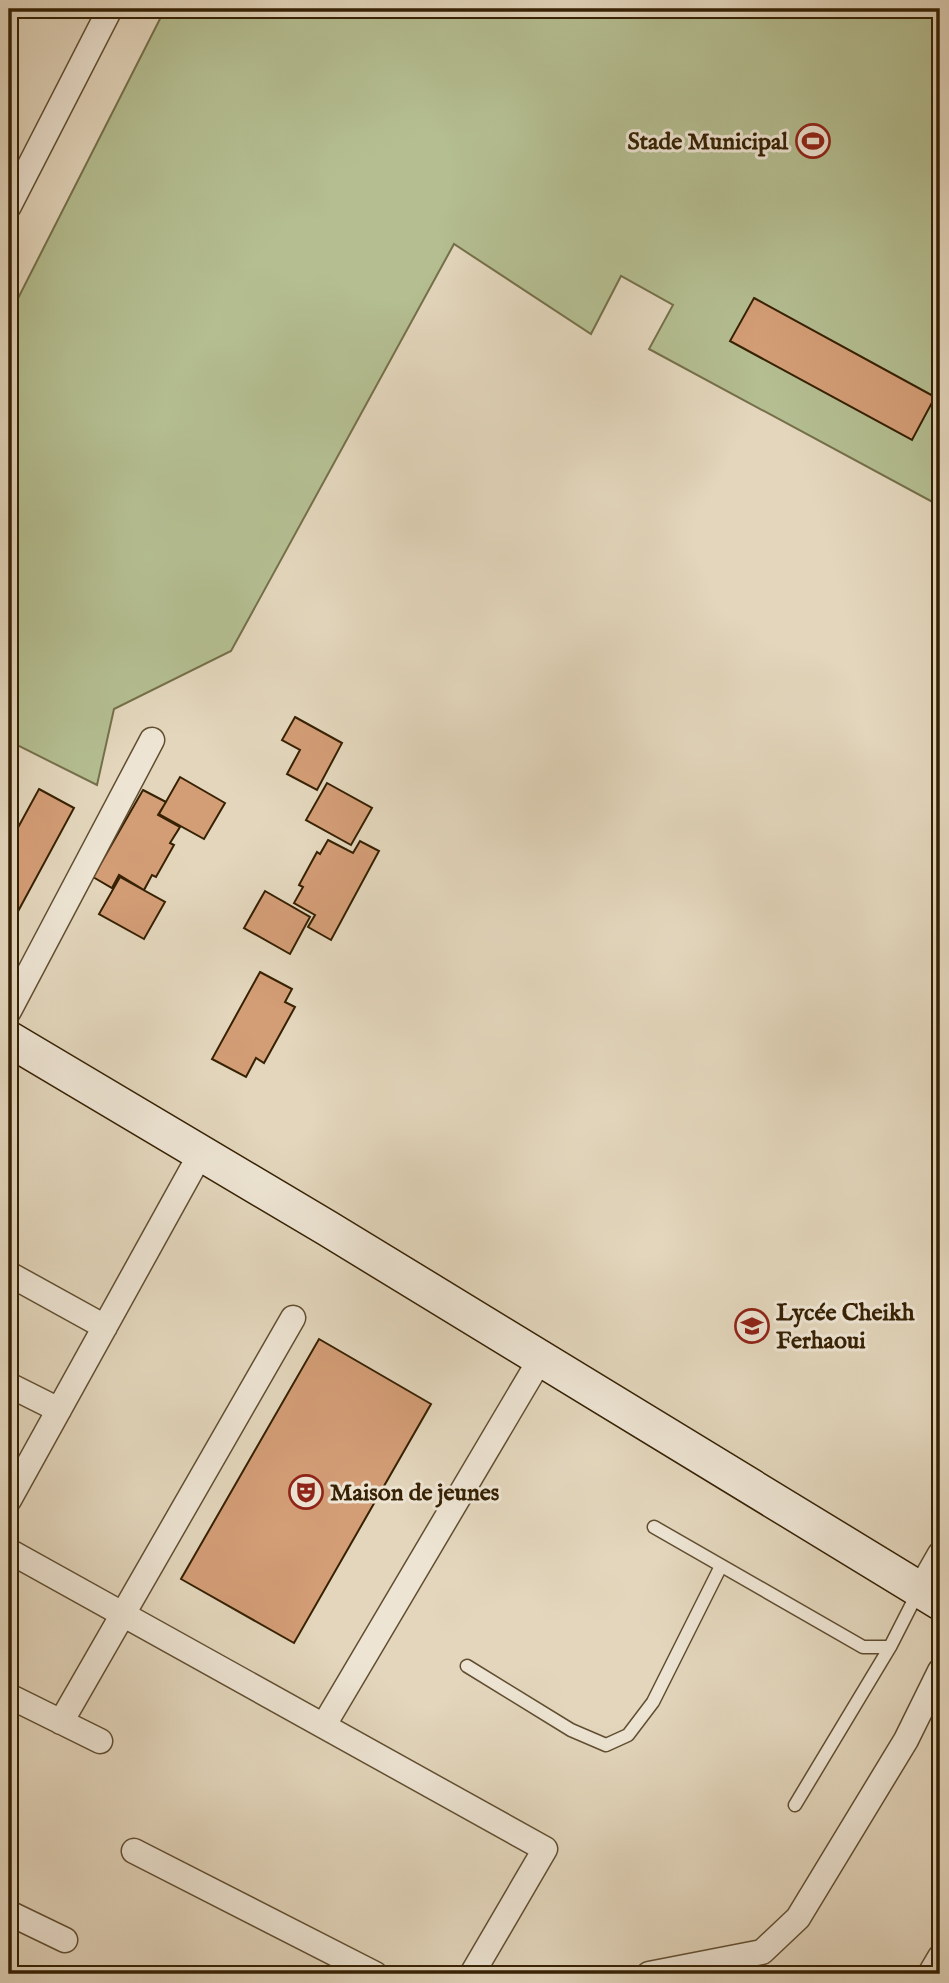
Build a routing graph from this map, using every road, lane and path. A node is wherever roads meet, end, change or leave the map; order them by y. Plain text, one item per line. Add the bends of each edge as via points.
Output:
1 (110, 9) edge
2 (9, 206) edge
3 (152, 740) dead end
4 (9, 1011) edge
5 (9, 1039) edge
6 (201, 1153) junction
7 (9, 1274) edge
8 (293, 1318) dead end
9 (105, 1327) junction
10 (541, 1358) junction
11 (9, 1385) edge
12 (59, 1410) junction
13 (9, 1500) edge
14 (654, 1527) dead end
15 (9, 1551) edge
16 (940, 1554) edge
17 (721, 1566) junction
18 (930, 1595) edge
19 (123, 1614) junction
20 (890, 1647) junction
21 (467, 1666) dead end
22 (940, 1671) edge
23 (9, 1696) edge
24 (61, 1722) junction
25 (324, 1725) junction
26 (100, 1741) dead end
27 (795, 1805) dead end
28 (134, 1851) dead end
29 (9, 1913) edge
30 (65, 1940) dead end
31 (940, 1957) edge
32 (705, 1969) edge
33 (375, 1974) edge
34 (472, 1974) edge
35 (649, 1974) edge
36 (732, 1974) edge
37 (930, 1974) edge

1 - 2 street
3 - 4 street
5 - 6 street
6 - 9 street
6 - 10 street
7 - 9 street
8 - 19 street
9 - 12 street
10 - 18 street
10 - 25 street
11 - 12 street
12 - 13 street
14 - 17 lane
15 - 19 street
16 - 18 street
17 - 20 lane via 863,1647
17 - 21 lane via 653,1702 628,1735 606,1745 571,1730
18 - 20 lane
19 - 24 street
19 - 25 street
20 - 27 lane
22 - 32 street via 906,1740 798,1918 762,1952
23 - 24 street
24 - 26 street
25 - 34 street via 545,1849
28 - 33 street
29 - 30 street
31 - 37 street
32 - 35 street
32 - 36 street

